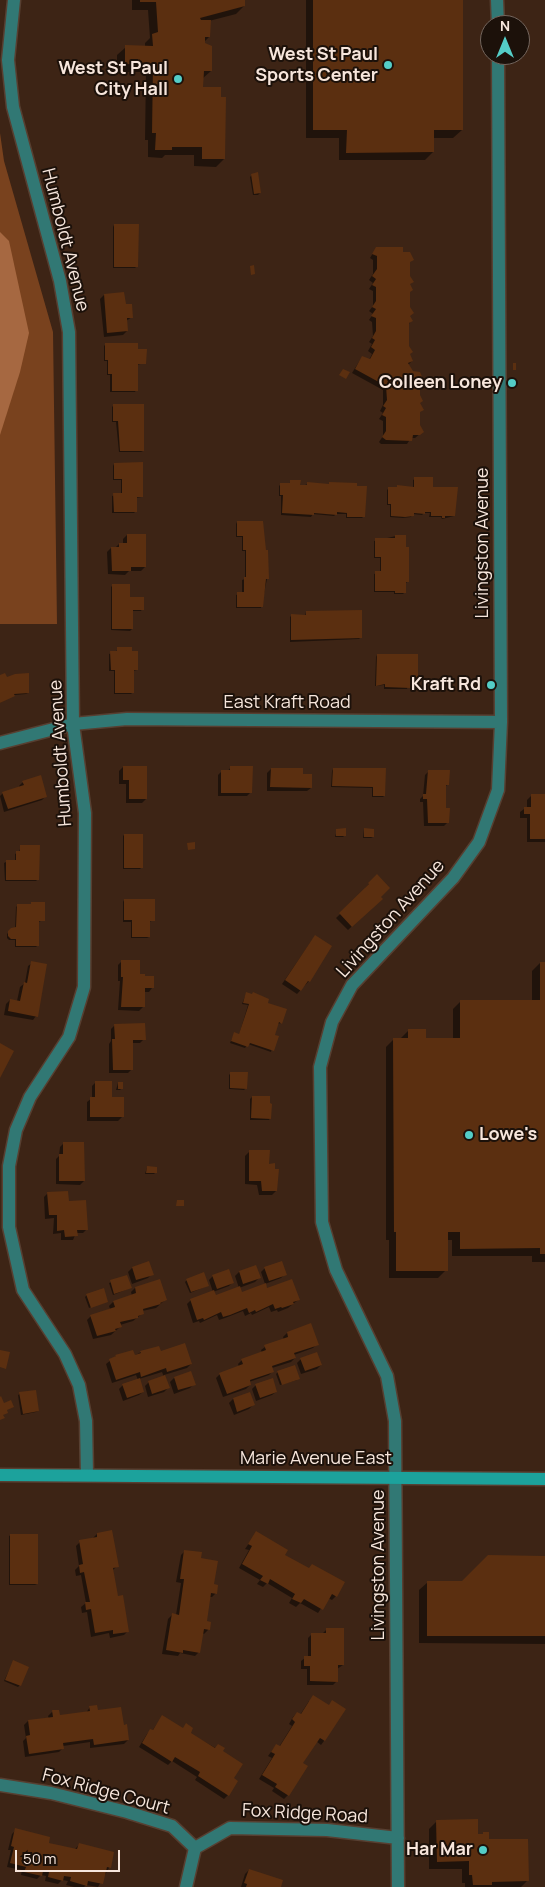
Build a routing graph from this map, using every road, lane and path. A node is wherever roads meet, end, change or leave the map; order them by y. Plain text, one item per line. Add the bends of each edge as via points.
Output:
1 (14, 0) edge
2 (498, 0) edge
3 (498, 15) edge
4 (498, 65) edge
5 (501, 722) junction
6 (73, 724) junction
7 (0, 743) edge
8 (0, 1475) edge
9 (87, 1475) junction
10 (396, 1477) junction
11 (545, 1479) edge
12 (0, 1785) edge
13 (398, 1838) junction
14 (195, 1848) junction
15 (186, 1887) edge
16 (398, 1887) edge

1 - 6 street, Humboldt Avenue via 8,60 13,107 60,281 69,332
2 - 3 street
4 - 5 street, Livingston Avenue
5 - 6 street, East Kraft Road via 127,719
5 - 10 street, Livingston Avenue via 498,790 479,842 453,878 352,985 332,1022 320,1066 322,1222 336,1270 387,1376 395,1421
6 - 7 street, East Kraft Road
6 - 9 street, Humboldt Avenue via 85,813 84,986 69,1037 30,1096 16,1130 9,1166 9,1228 23,1290 65,1354 78,1385 86,1420
8 - 9 street, Marie Avenue East
9 - 10 street, Marie Avenue East
10 - 11 street, Marie Avenue East
10 - 13 street, Livingston Avenue
12 - 14 street, Fox Ridge Court via 51,1793 172,1826
13 - 14 street, Fox Ridge Road via 327,1830 230,1828
13 - 16 street, Livingston Avenue
14 - 15 street

